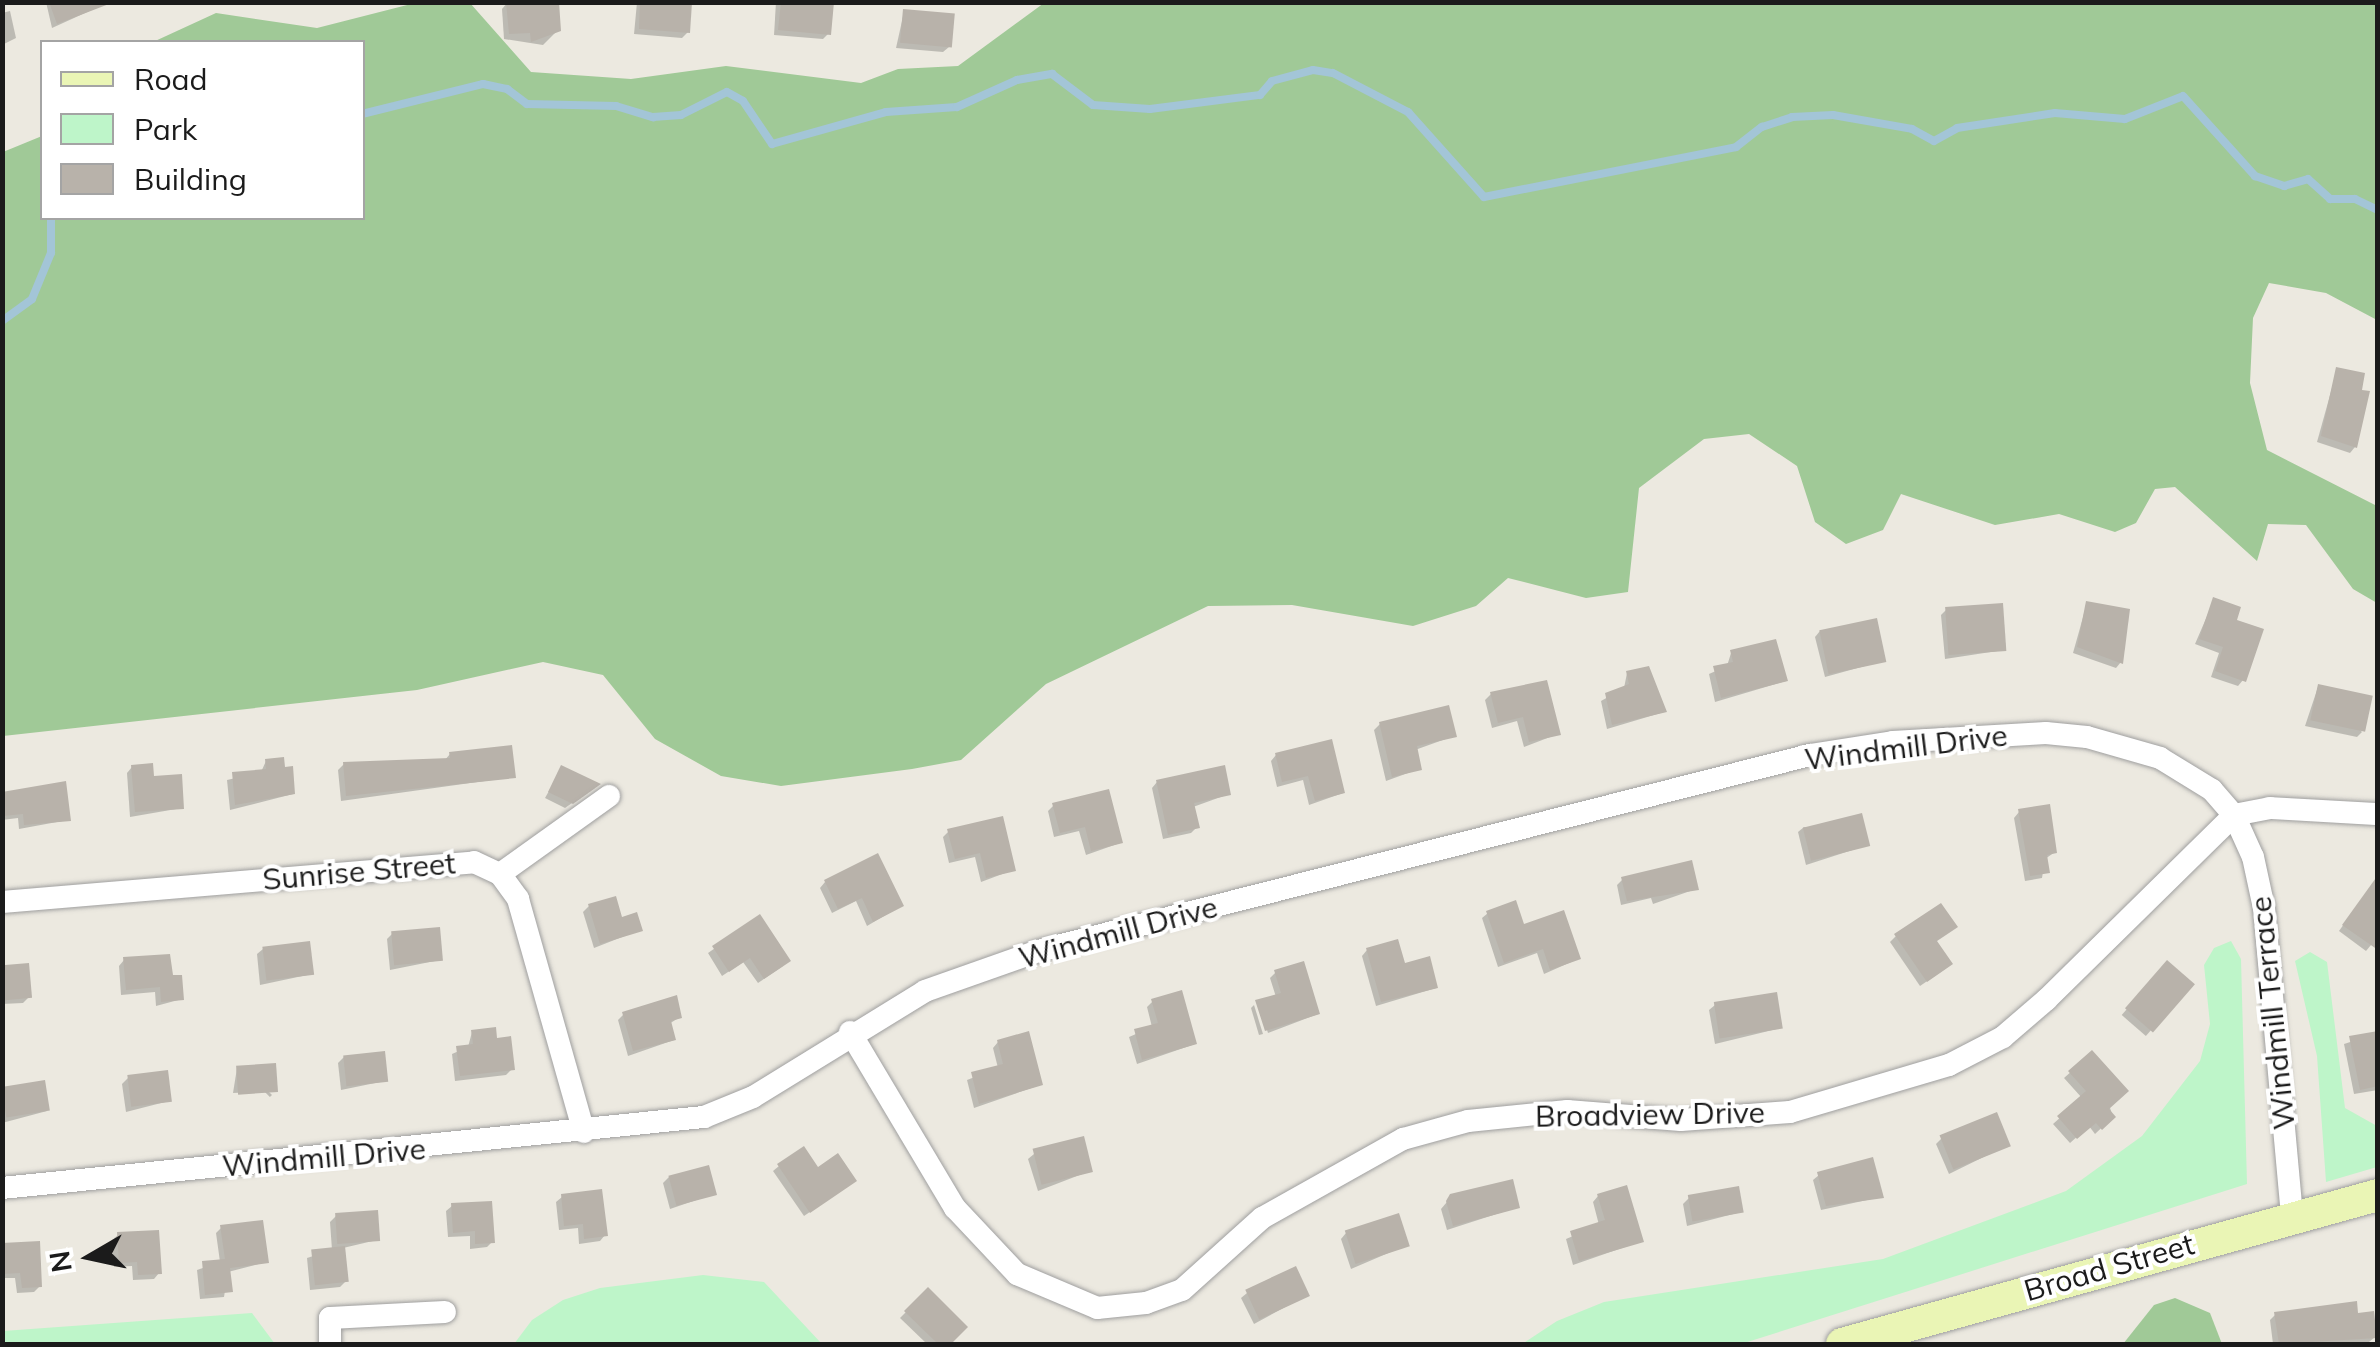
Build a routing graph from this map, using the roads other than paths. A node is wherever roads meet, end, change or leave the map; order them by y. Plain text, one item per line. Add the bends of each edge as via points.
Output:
1 (609, 796) dead end
2 (2234, 814) junction
3 (2378, 814) edge
4 (500, 874) junction
5 (2, 902) edge
6 (850, 1032) junction
7 (584, 1132) junction
8 (2, 1188) edge
9 (2378, 1196) edge
10 (2292, 1216) junction
11 (445, 1312) dead end
12 (330, 1344) edge
13 (1842, 1344) edge

1 - 4 street
2 - 3 street via 2270,808
2 - 6 street, Windmill Drive via 2212,790 2160,758 2087,736 1989,734 1892,742 1810,755 1038,951 925,991
2 - 6 street, Broadview Drive via 2046,1000 2003,1037 1949,1065 1790,1112 1681,1120 1567,1111 1468,1122 1403,1139 1262,1218 1182,1290 1146,1302 1098,1308 1018,1274 955,1208
2 - 10 street, Windmill Terrace via 2254,857 2264,908
4 - 5 street, Sunrise Street via 474,862
4 - 7 street, Sunrise Street via 518,899 542,968
6 - 7 street, Windmill Drive via 753,1097 704,1117
7 - 8 street, Windmill Drive
9 - 10 street, Broad Street
10 - 13 street, Broad Street
11 - 12 street via 330,1318

